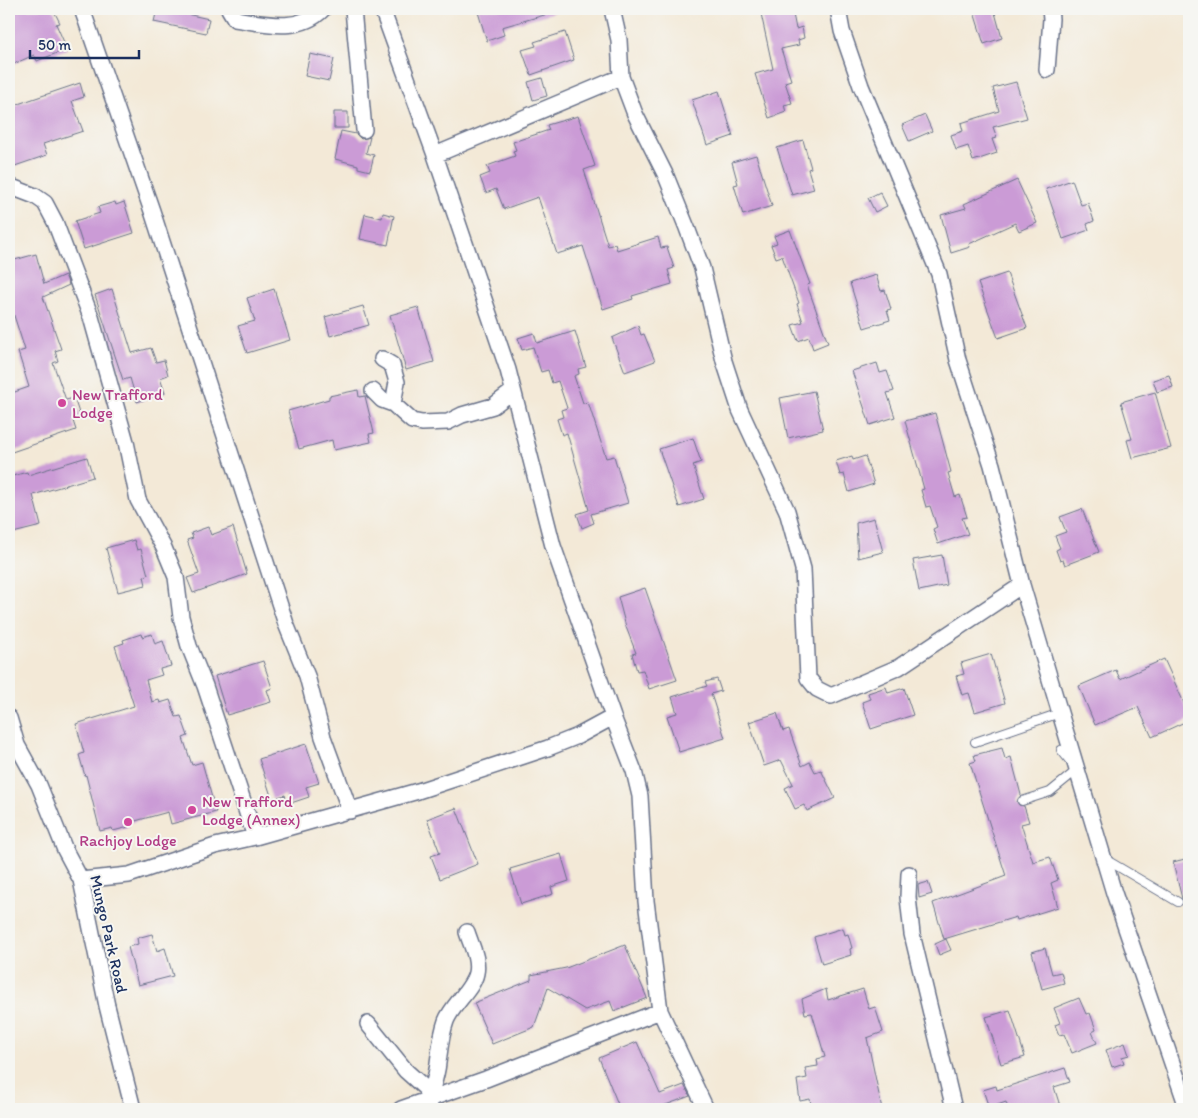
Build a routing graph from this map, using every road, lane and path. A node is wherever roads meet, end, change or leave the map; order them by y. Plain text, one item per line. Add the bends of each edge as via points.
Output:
1 (82, 9) edge
2 (229, 9) edge
3 (323, 9) edge
4 (353, 9) edge
5 (382, 9) edge
6 (612, 9) edge
7 (838, 9) edge
8 (1050, 9) edge
9 (1047, 70) dead end
10 (621, 77) junction
11 (364, 130) dead end
12 (435, 155) junction
13 (9, 186) edge
14 (382, 360) dead end
15 (372, 391) dead end
16 (513, 391) junction
17 (393, 404) junction
18 (1022, 585) junction
19 (1060, 714) junction
20 (613, 717) junction
21 (9, 718) edge
22 (975, 742) dead end
23 (1060, 750) dead end
24 (1077, 770) junction
25 (1022, 801) dead end
26 (350, 811) junction
27 (255, 837) junction
28 (1103, 858) junction
29 (909, 874) dead end
30 (81, 880) junction
31 (1178, 902) dead end
32 (467, 932) dead end
33 (660, 1011) junction
34 (368, 1024) dead end
35 (430, 1104) edge
36 (132, 1109) edge
37 (401, 1109) edge
38 (706, 1109) edge
39 (954, 1109) edge
40 (1184, 1109) edge

1 - 26 street
2 - 3 street via 235,19 280,26 314,18
4 - 11 street
5 - 12 street
6 - 10 street via 619,40
7 - 18 street via 861,86 939,274 958,360 992,465
8 - 9 street
10 - 12 street
10 - 18 street via 702,268 724,361 740,410 787,510 802,569 808,678 817,689 832,696 899,667
12 - 16 street
13 - 27 street via 30,193 45,204 91,317 126,442 138,500 176,577 189,646
14 - 17 street via 392,365 397,382
15 - 17 street
16 - 17 street via 493,406 448,422 412,421
16 - 20 street via 553,546
18 - 19 street
19 - 22 lane
19 - 24 street
20 - 26 street via 548,748
20 - 33 street via 640,796 646,901
21 - 30 street, Mungo Park Road via 17,745 39,785 64,850
23 - 24 lane
24 - 25 lane via 1050,792
24 - 28 street
26 - 27 street
27 - 30 street via 216,846 129,875
28 - 31 lane
28 - 40 street via 1185,1101
29 - 39 street via 912,934
30 - 36 street, Mungo Park Road
32 - 35 street via 475,956 476,974 446,1022 439,1044
33 - 35 street
33 - 38 street
34 - 35 street via 413,1080 425,1088
35 - 37 street

